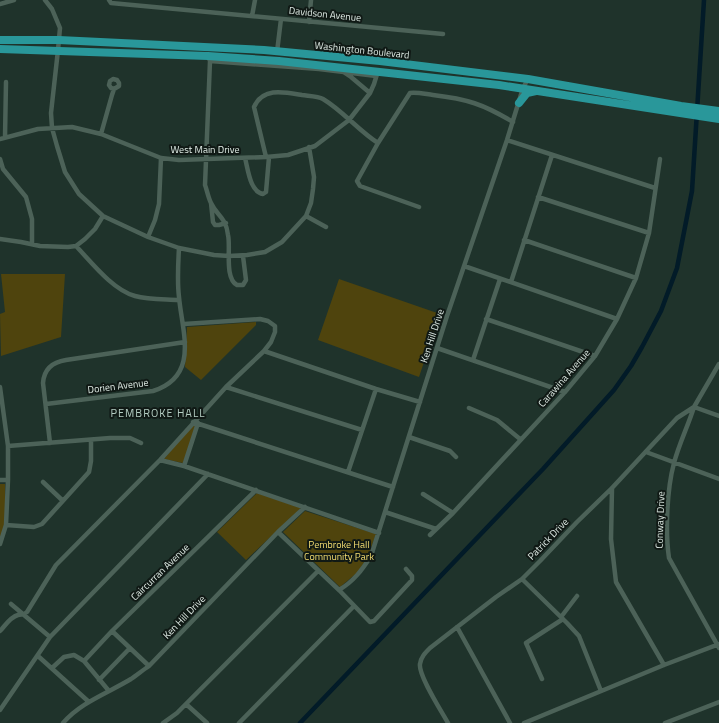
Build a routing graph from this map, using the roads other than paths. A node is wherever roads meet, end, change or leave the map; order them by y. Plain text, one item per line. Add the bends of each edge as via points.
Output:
1 (14, 0) edge
2 (45, 0) edge
3 (255, 0) edge
4 (311, 0) edge
5 (109, 1) edge
6 (0, 4) edge
7 (252, 16) junction
8 (281, 19) junction
9 (309, 22) junction
10 (443, 34) dead end
11 (0, 40) edge
12 (59, 40) junction
13 (0, 49) edge
14 (58, 50) junction
15 (277, 52) junction
16 (209, 58) junction
17 (343, 72) junction
18 (377, 73) junction
19 (528, 79) junction
20 (6, 82) dead end
21 (499, 84) junction
22 (523, 88) junction
23 (114, 89) dead end
24 (548, 92) junction
25 (370, 93) junction
26 (519, 103) junction
27 (680, 109) junction
28 (719, 111) edge
29 (707, 113) junction
30 (719, 119) edge
31 (349, 120) junction
32 (513, 122) junction
33 (52, 128) junction
34 (101, 134) junction
35 (5, 137) junction
36 (0, 139) edge
37 (507, 140) junction
38 (378, 143) junction
39 (309, 147) junction
40 (552, 155) junction
41 (267, 157) junction
42 (161, 158) junction
43 (206, 158) junction
44 (245, 158) junction
45 (0, 159) edge
46 (660, 159) dead end
47 (656, 188) junction
48 (538, 197) junction
49 (211, 203) junction
50 (419, 207) dead end
51 (103, 216) junction
52 (306, 216) junction
53 (226, 223) junction
54 (326, 227) dead end
55 (649, 233) junction
56 (148, 238) junction
57 (0, 239) edge
58 (524, 240) junction
59 (32, 244) junction
60 (76, 246) junction
61 (179, 248) junction
62 (229, 256) junction
63 (243, 256) junction
64 (464, 266) junction
65 (636, 278) junction
66 (500, 279) junction
67 (511, 282) junction
68 (179, 300) junction
69 (486, 319) junction
70 (617, 319) junction
71 (184, 324) junction
72 (185, 342) junction
73 (437, 348) junction
74 (264, 351) junction
75 (596, 356) junction
76 (472, 360) junction
77 (719, 364) edge
78 (0, 386) edge
79 (226, 386) junction
80 (376, 389) junction
81 (566, 392) junction
82 (420, 402) junction
83 (46, 404) junction
84 (469, 408) dead end
85 (694, 408) junction
86 (719, 416) edge
87 (195, 422) junction
88 (362, 430) junction
89 (409, 437) junction
90 (91, 440) junction
91 (520, 440) junction
92 (50, 443) junction
93 (141, 443) dead end
94 (8, 446) junction
95 (646, 452) junction
96 (456, 457) dead end
97 (160, 460) junction
98 (674, 463) junction
99 (184, 466) junction
100 (348, 472) junction
101 (208, 474) junction
102 (719, 479) edge
103 (0, 480) edge
104 (8, 480) junction
105 (43, 482) dead end
106 (393, 487) junction
107 (612, 488) junction
108 (256, 490) junction
109 (423, 494) dead end
110 (62, 500) junction
111 (304, 507) junction
112 (385, 512) junction
113 (453, 513) junction
114 (6, 525) junction
115 (436, 530) junction
116 (278, 532) junction
117 (379, 532) junction
118 (430, 535) dead end
119 (0, 544) edge
120 (406, 569) dead end
121 (318, 570) junction
122 (522, 579) junction
123 (340, 590) junction
124 (577, 596) dead end
125 (11, 604) dead end
126 (354, 606) junction
127 (24, 614) junction
128 (562, 618) junction
129 (457, 627) junction
130 (0, 631) edge
131 (112, 631) junction
132 (50, 637) junction
133 (718, 646) edge
134 (130, 648) junction
135 (38, 656) junction
136 (84, 661) junction
137 (664, 665) junction
138 (149, 666) junction
139 (52, 668) junction
140 (542, 679) dead end
141 (99, 680) junction
142 (109, 691) junction
143 (601, 691) junction
144 (89, 702) junction
145 (719, 702) edge
146 (186, 704) junction
147 (0, 710) edge
148 (63, 723) edge
149 (164, 723) edge
150 (207, 723) edge
151 (239, 723) edge
152 (448, 723) edge
153 (510, 723) edge
154 (524, 723) edge
155 (665, 723) edge

1 - 6 street
2 - 12 street via 60,28
3 - 7 street
4 - 9 street
5 - 7 street, Davidson Avenue
7 - 8 street, Davidson Avenue
8 - 9 street, Davidson Avenue
8 - 15 street
9 - 10 street, Davidson Avenue
11 - 12 highway, Washington Boulevard
12 - 14 street
12 - 15 highway, Washington Boulevard
13 - 14 highway, Washington Boulevard
14 - 16 highway, Washington Boulevard
14 - 33 street via 51,113
15 - 19 highway, Washington Boulevard via 380,61
16 - 17 street
16 - 18 highway, Washington Boulevard via 279,61
16 - 43 street
17 - 18 street
17 - 25 street
18 - 21 highway, Washington Boulevard
18 - 25 street, West Main Drive
19 - 22 street, Ken Hill Drive
19 - 27 highway, Washington Boulevard
20 - 35 street
21 - 22 highway, Washington Boulevard
21 - 26 highway via 514,90
22 - 24 highway, Washington Boulevard
22 - 26 street, Ken Hill Drive
23 - 34 street
24 - 26 highway via 527,92
24 - 27 highway, Washington Boulevard
25 - 31 street, West Main Drive
26 - 32 street, Ken Hill Drive
27 - 29 highway, Washington Boulevard
28 - 29 highway, Washington Boulevard
29 - 30 highway, Washington Boulevard
31 - 38 street
31 - 39 street, West Main Drive via 315,146
31 - 41 street via 322,99 282,92 265,94 254,107
32 - 37 street, Ken Hill Drive
32 - 38 street via 475,102 413,93 408,95
33 - 34 street, West Main Drive via 72,128
33 - 35 street, West Main Drive
33 - 51 street via 65,172 80,194
34 - 42 street, West Main Drive
35 - 36 street, West Main Drive
37 - 40 street
37 - 64 street, Ken Hill Drive
38 - 50 street via 357,183
39 - 41 street, West Main Drive via 288,155
39 - 52 street via 313,183 311,203
40 - 47 street
40 - 48 street
41 - 44 street, West Main Drive
41 - 44 street via 266,192 263,194 254,189
42 - 43 street, West Main Drive
42 - 56 street via 159,204
43 - 44 street, West Main Drive
43 - 49 street via 205,185
45 - 59 street via 3,169 26,197 32,219
46 - 47 street, Carawina Avenue
47 - 55 street, Carawina Avenue
48 - 55 street
48 - 58 street
49 - 53 street
49 - 53 street via 213,222 219,225
51 - 56 street
51 - 60 street via 95,229
52 - 54 street
52 - 63 street via 282,242 264,252
53 - 62 street
55 - 65 street, Carawina Avenue
56 - 61 street
57 - 59 street
58 - 65 street
58 - 67 street
59 - 60 street
60 - 68 street via 105,276 124,291 144,298
61 - 62 street
61 - 68 street, Dorien Avenue
62 - 63 street
62 - 63 street via 232,281 240,286 246,280
64 - 66 street
64 - 73 street, Ken Hill Drive
65 - 70 street, Carawina Avenue
66 - 67 street
66 - 69 street
67 - 70 street
68 - 71 street, Dorien Avenue
69 - 75 street
69 - 76 street
70 - 75 street, Carawina Avenue
71 - 72 street, Dorien Avenue
71 - 74 street via 260,319 268,321 275,326 275,332
72 - 83 street, Dorien Avenue via 181,368 170,382 159,389
72 - 83 street via 59,361 47,369 44,376
73 - 76 street
73 - 82 street, Ken Hill Drive
74 - 79 street
74 - 80 street
75 - 81 street, Carawina Avenue
76 - 81 street
77 - 85 street, Patrick Drive
78 - 94 street
79 - 87 street
79 - 88 street
80 - 82 street
80 - 88 street
81 - 91 street, Carawina Avenue
82 - 89 street, Ken Hill Drive
83 - 92 street
84 - 91 street via 497,420
85 - 86 street
85 - 95 street, Patrick Drive via 677,418
85 - 98 street, Conway Drive
87 - 97 street
87 - 99 street
87 - 100 street
88 - 100 street
89 - 96 street via 450,451
89 - 106 street, Ken Hill Drive
90 - 92 street
90 - 93 street via 130,438
90 - 110 street via 91,468
91 - 113 street, Carawina Avenue
92 - 94 street
94 - 104 street
95 - 98 street
95 - 107 street, Patrick Drive
97 - 99 street
97 - 127 street via 56,565 28,612
98 - 102 street
98 - 133 street, Conway Drive via 669,498 669,558
99 - 101 street
100 - 106 street
101 - 108 street
101 - 132 street
103 - 104 street
104 - 114 street
105 - 110 street
106 - 112 street, Ken Hill Drive
107 - 122 street, Patrick Drive
107 - 137 street via 611,539 616,582
108 - 111 street
108 - 131 street, Caircurran Avenue
109 - 113 street
110 - 114 street via 38,526
111 - 116 street, Ken Hill Drive
111 - 117 street
112 - 115 street
112 - 117 street, Ken Hill Drive
113 - 115 street, Carawina Avenue
114 - 119 street
115 - 118 street, Carawina Avenue
116 - 121 street
116 - 138 street, Ken Hill Drive
117 - 123 street, Ken Hill Drive via 371,556 359,574
120 - 126 street via 412,580 374,621 370,622
121 - 123 street
121 - 146 street
122 - 128 street
122 - 129 street, Patrick Drive
123 - 126 street
124 - 128 street
125 - 127 street
126 - 151 street
127 - 130 street via 12,618
127 - 132 street
128 - 140 street via 526,643
128 - 143 street via 579,636
129 - 152 street, Patrick Drive via 430,648 421,658 419,666
129 - 153 street
131 - 134 street
131 - 136 street, Caircurran Avenue
132 - 135 street
133 - 137 street
134 - 138 street
134 - 141 street
135 - 139 street
135 - 147 street
136 - 139 street via 74,655 64,657
136 - 141 street
137 - 143 street
138 - 142 street, Ken Hill Drive
139 - 144 street
141 - 142 street
142 - 144 street, Ken Hill Drive
143 - 154 street
144 - 148 street, Ken Hill Drive
145 - 155 street
146 - 149 street
146 - 150 street

